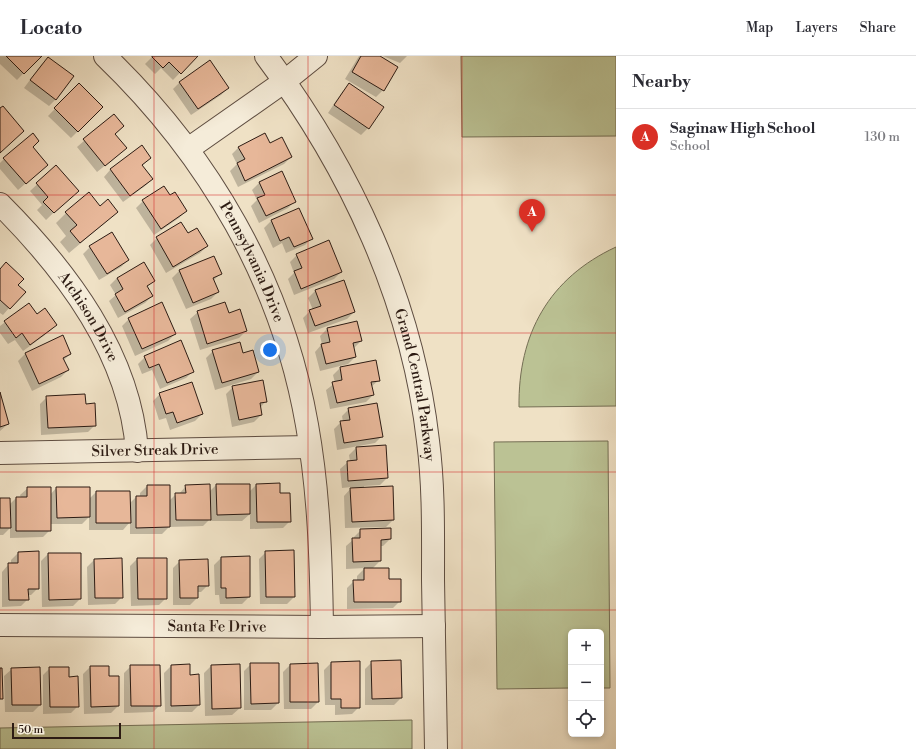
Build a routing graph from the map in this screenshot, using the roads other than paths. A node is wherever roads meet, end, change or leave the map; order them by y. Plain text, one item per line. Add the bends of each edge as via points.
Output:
1 (105, 56) edge
2 (266, 56) edge
3 (316, 56) edge
4 (285, 81) junction
5 (188, 149) junction
6 (0, 204) edge
7 (310, 447) junction
8 (137, 451) junction
9 (0, 453) edge
10 (0, 625) edge
11 (434, 626) junction
12 (322, 627) junction
13 (436, 749) edge

1 - 5 street, Pennsylvania Drive via 140,91
2 - 4 street, Grand Central Parkway
3 - 4 street
4 - 5 street
4 - 11 street, Grand Central Parkway via 339,167 362,214 395,296 411,350 425,416 431,469
5 - 7 street, Pennsylvania Drive via 230,214 261,275 293,365
6 - 8 street, Atchison Drive via 55,264 92,318 125,390 136,435
7 - 8 street, Silver Streak Drive
7 - 12 street, Pennsylvania Drive via 320,549
8 - 9 street, Silver Streak Drive
10 - 12 street, Santa Fe Drive
11 - 12 street, Santa Fe Drive
11 - 13 street, Grand Central Parkway

